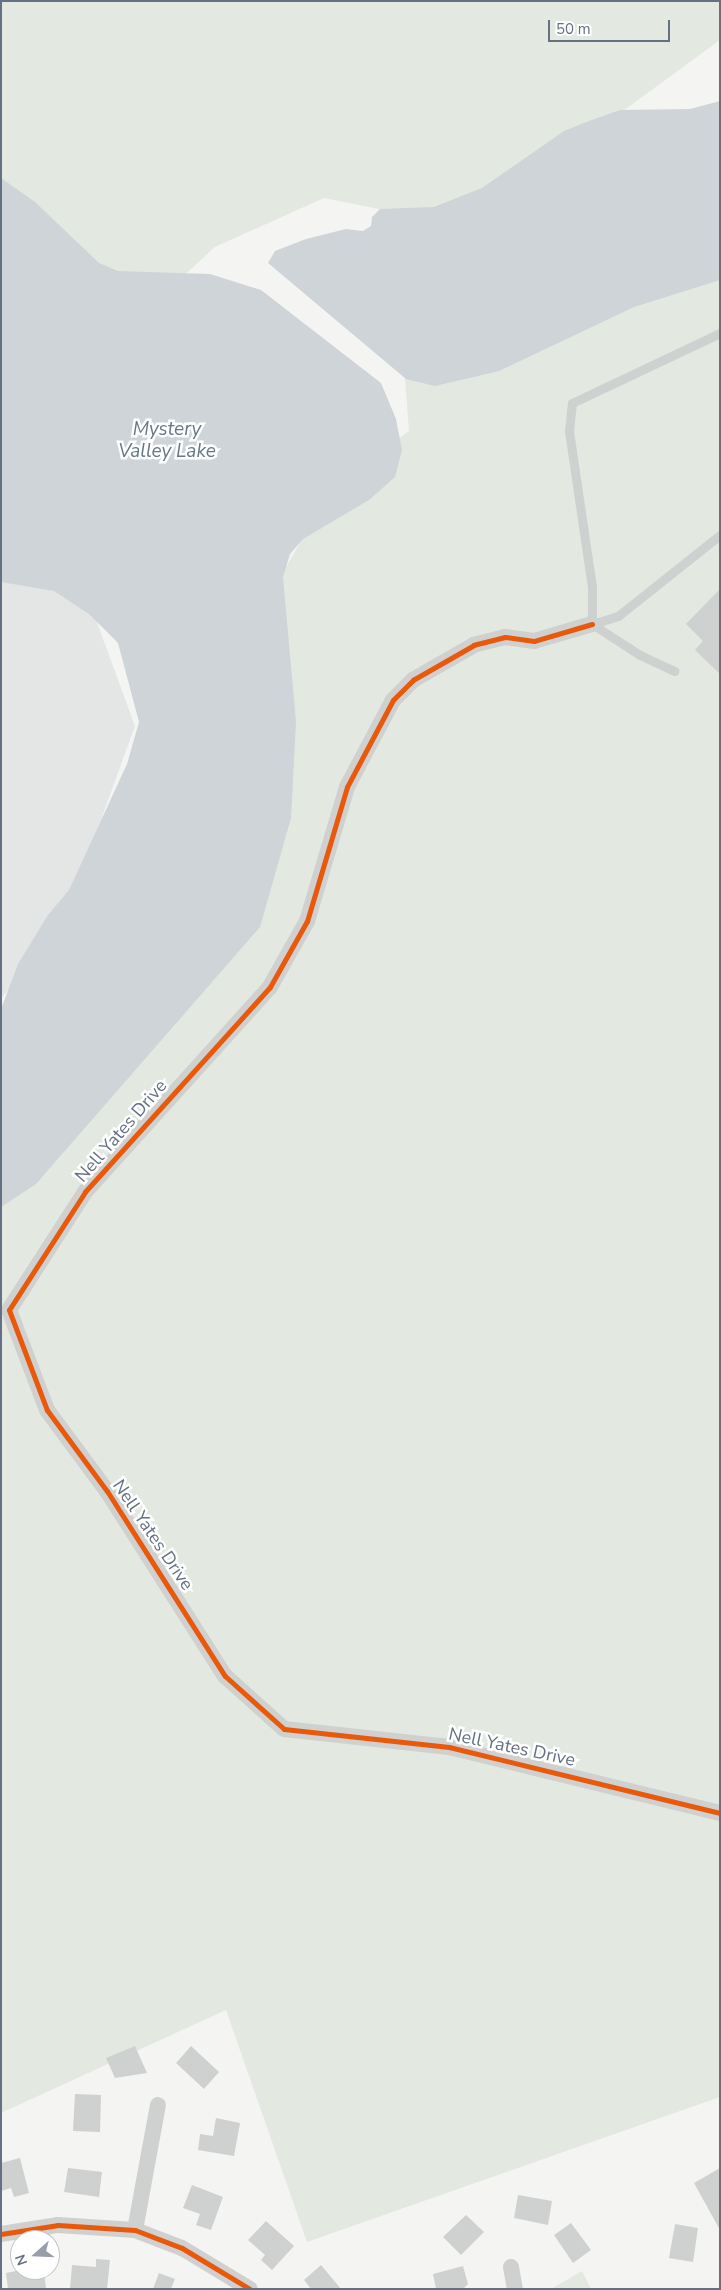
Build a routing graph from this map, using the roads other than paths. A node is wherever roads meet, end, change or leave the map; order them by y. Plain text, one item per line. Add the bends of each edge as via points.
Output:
1 (720, 333) edge
2 (720, 535) edge
3 (592, 624) junction
4 (676, 671) dead end
5 (5, 1307) edge
6 (720, 1813) edge
7 (158, 2105) dead end
8 (136, 2230) junction
9 (1, 2234) edge
10 (511, 2266) dead end
11 (250, 2289) edge
12 (515, 2289) edge

1 - 3 lane via 572,402 569,431 592,587
2 - 3 lane via 618,616
3 - 4 lane via 640,655
3 - 5 street, Nell Yates Drive via 534,641 505,637 474,645 413,680 394,700 347,787 307,921 270,987 85,1192
5 - 6 street, Nell Yates Drive via 47,1410 107,1490 225,1676 284,1729 449,1747
7 - 8 street
8 - 9 street via 58,2225
8 - 11 street via 182,2248
10 - 12 street

